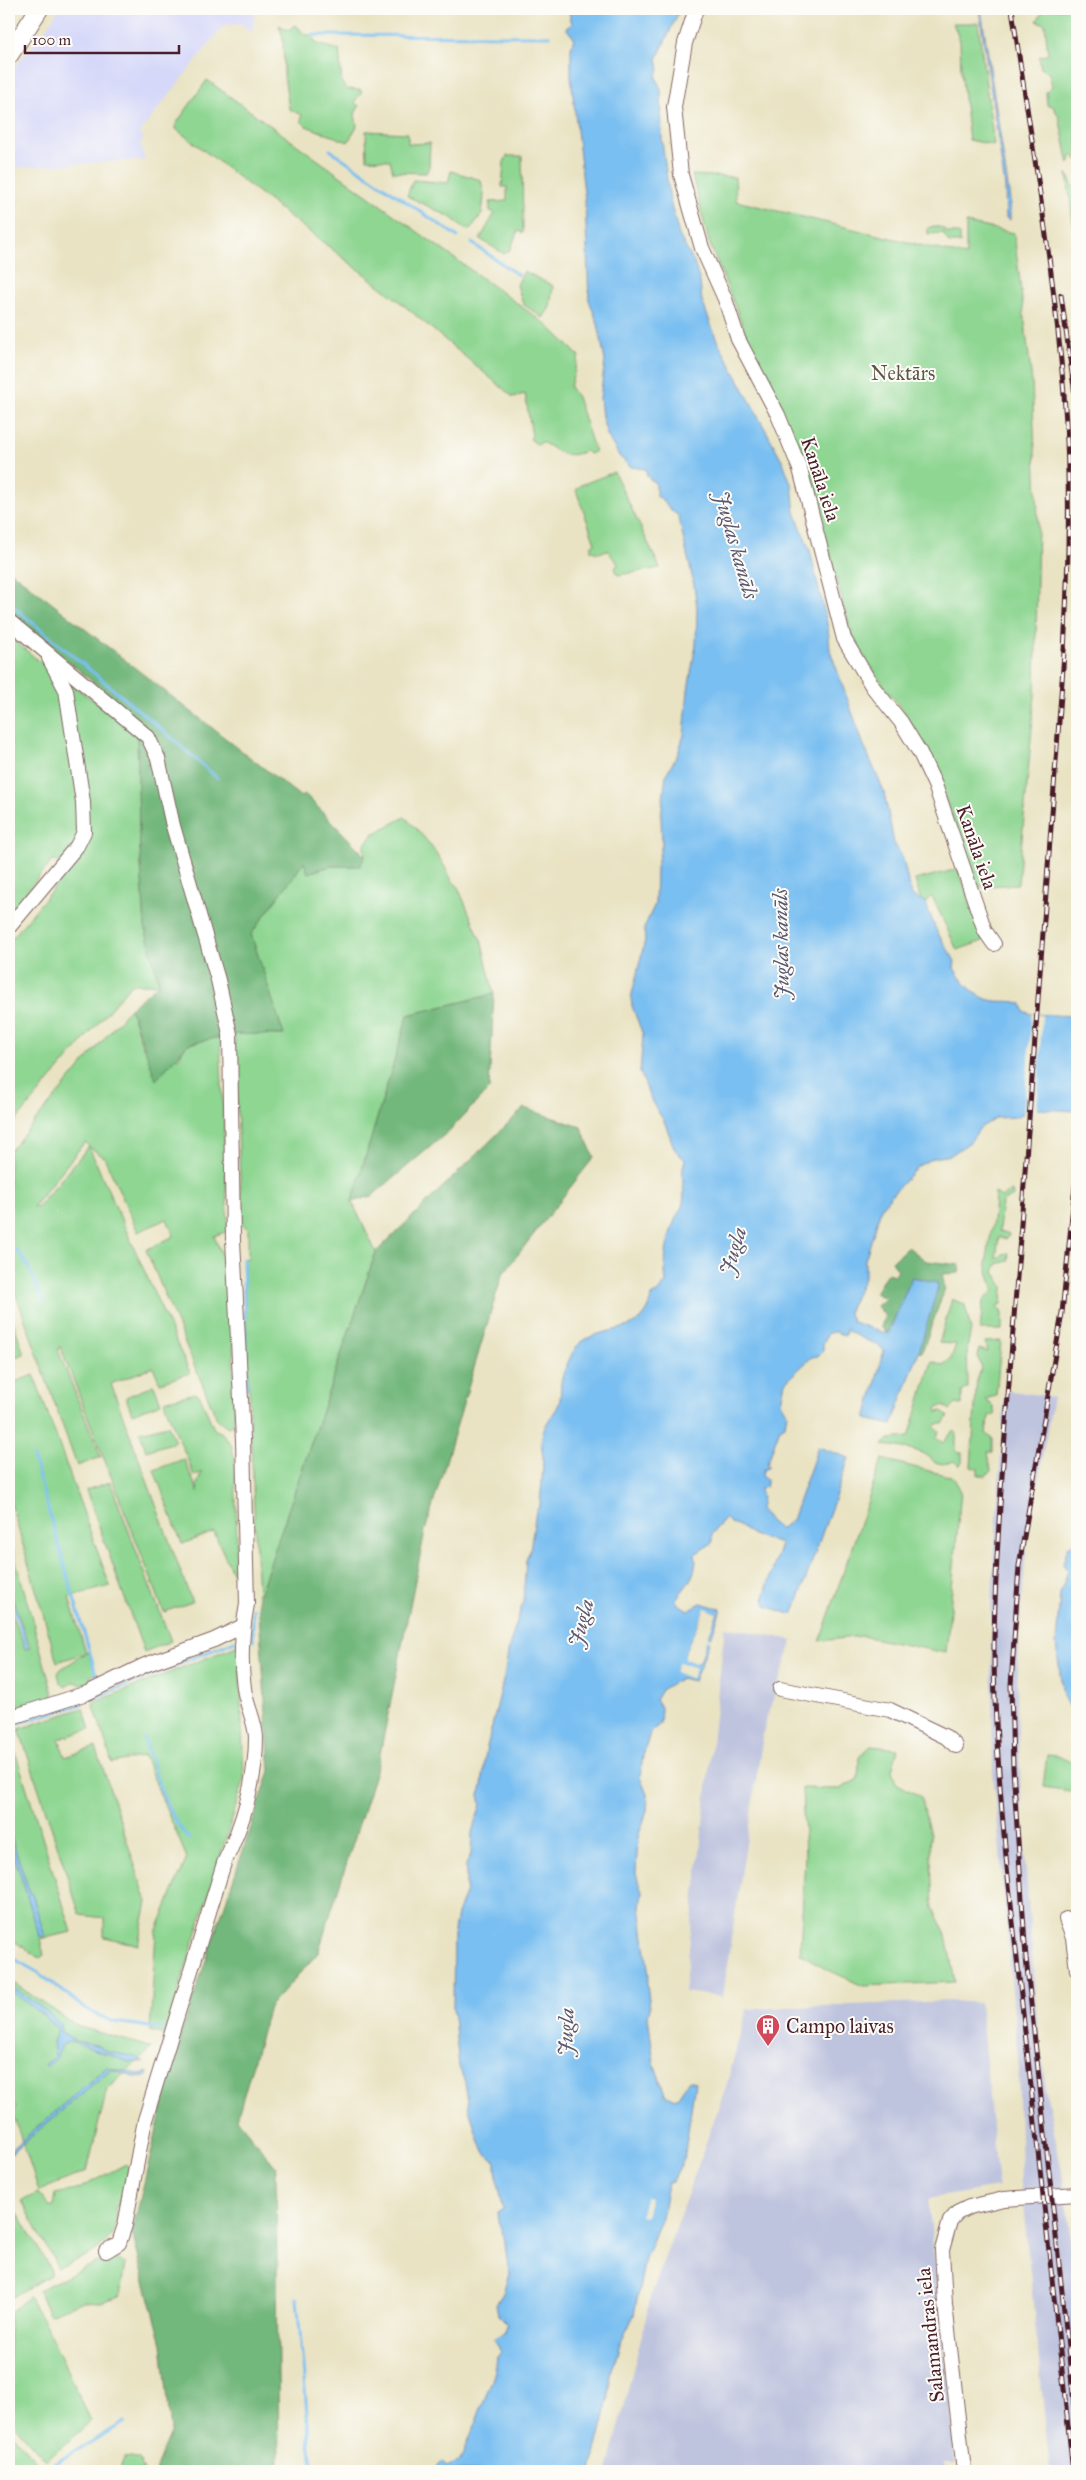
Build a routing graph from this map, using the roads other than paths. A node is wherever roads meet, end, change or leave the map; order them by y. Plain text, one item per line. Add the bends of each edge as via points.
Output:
1 (39, 9) edge
2 (696, 9) edge
3 (9, 55) edge
4 (9, 621) edge
5 (46, 653) junction
6 (9, 927) edge
7 (994, 944) dead end
8 (243, 1626) junction
9 (780, 1689) dead end
10 (9, 1718) edge
11 (956, 1746) dead end
12 (1066, 1919) dead end
13 (1075, 1936) edge
14 (1077, 1970) edge
15 (1077, 2194) edge
16 (106, 2251) dead end
17 (964, 2471) edge

1 - 3 main road
2 - 7 street, Kanāla iela via 685,42 674,107 681,175 702,248 725,299 738,339 778,416 800,469 844,638 872,686 901,722 920,753 935,784 985,931
4 - 5 street
5 - 6 street via 66,690 83,802 84,832 77,846
5 - 8 street via 148,738 158,758 230,1034 233,1240 247,1604
8 - 10 street via 87,1693
8 - 16 street via 244,1687 256,1737 245,1810 224,1863 145,2120 126,2225 119,2243
9 - 11 street via 890,1710 946,1737
12 - 13 street
13 - 14 street
15 - 17 street, Salamandras iela via 1004,2199 969,2207 950,2221 942,2250 945,2304

